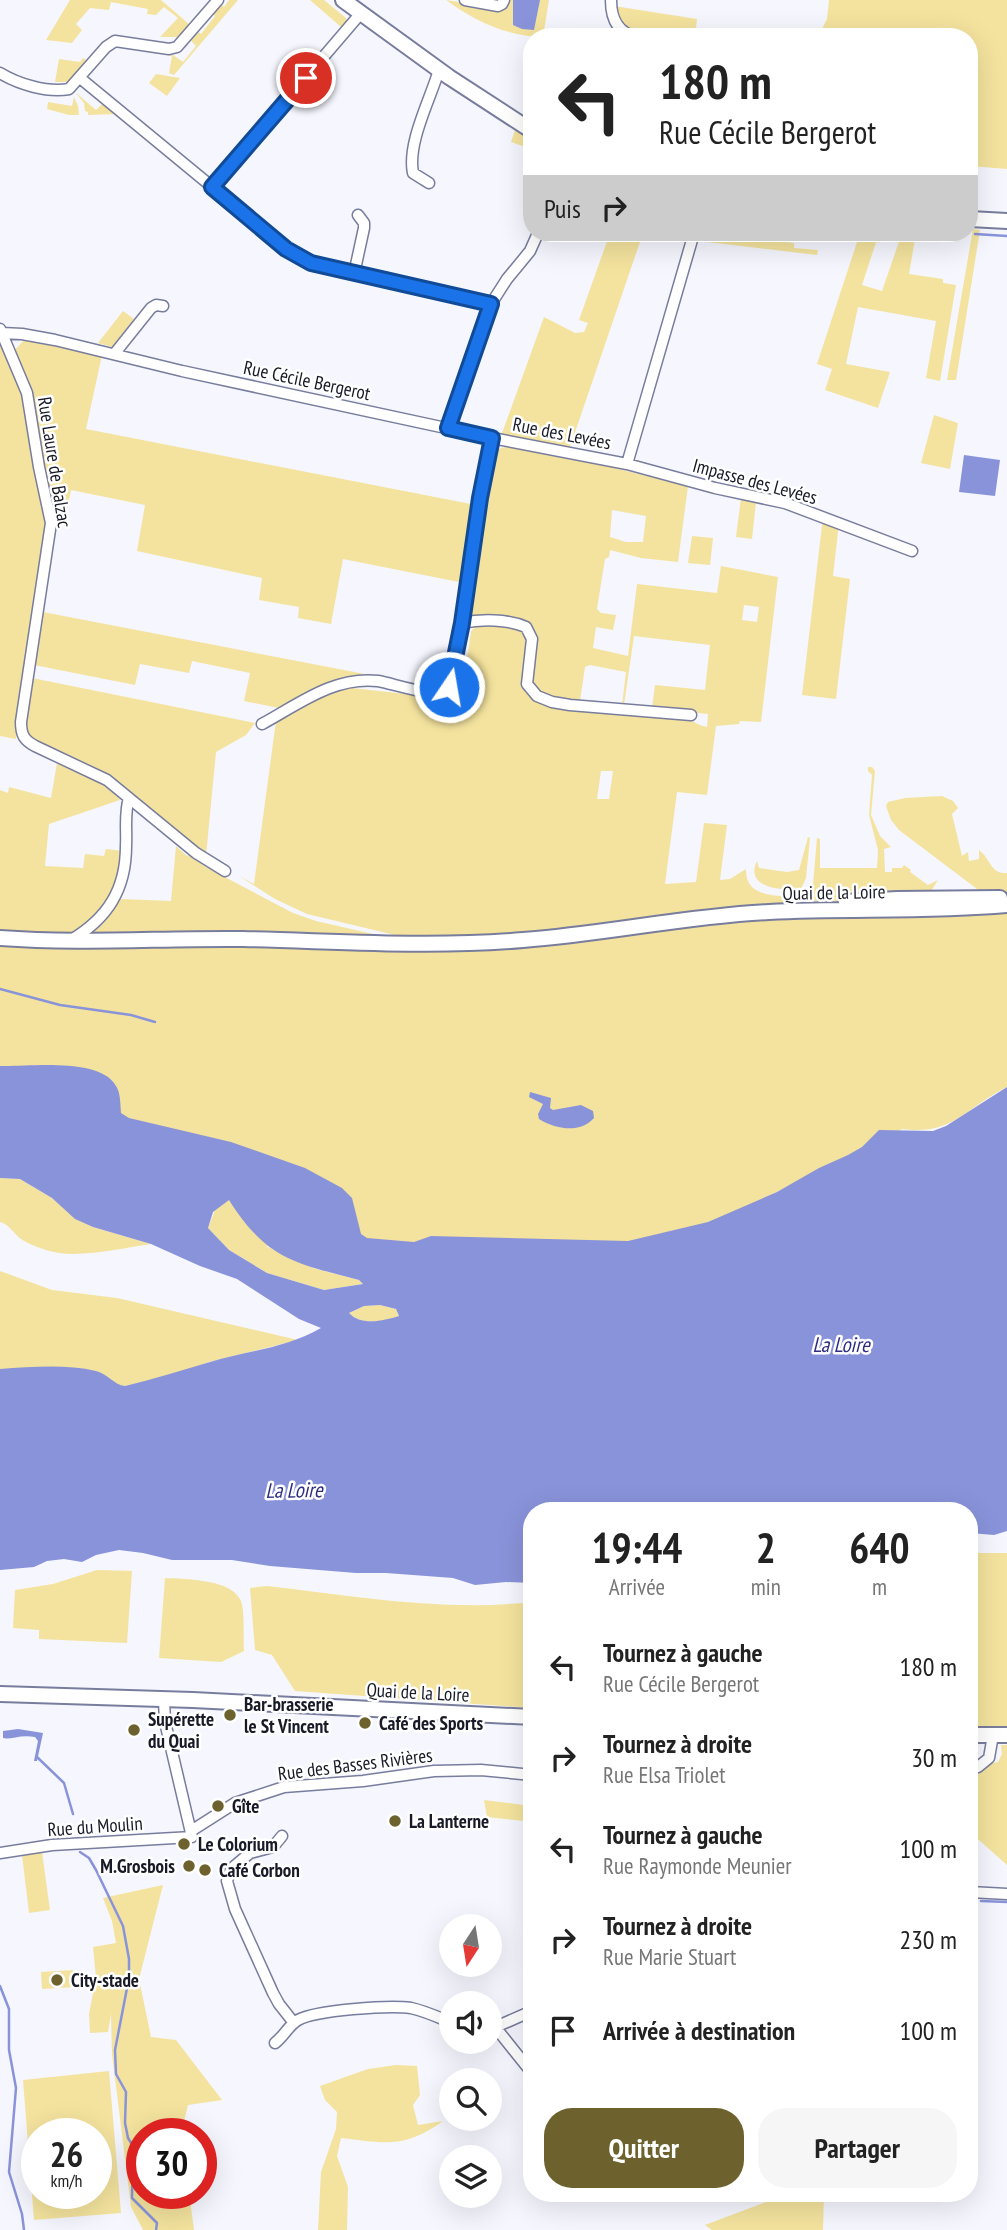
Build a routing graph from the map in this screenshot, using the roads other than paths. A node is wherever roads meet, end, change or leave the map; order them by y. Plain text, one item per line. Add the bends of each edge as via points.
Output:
1 (218, 0) edge
2 (343, 0) edge
3 (465, 0) edge
4 (503, 0) edge
5 (611, 0) edge
6 (361, 13) junction
7 (619, 28) edge
8 (439, 70) junction
9 (0, 73) edge
10 (80, 78) junction
11 (523, 125) edge
12 (429, 183) dead end
13 (212, 187) junction
14 (358, 215) dead end
15 (978, 220) edge
16 (1007, 222) edge
17 (534, 242) edge
18 (691, 242) edge
19 (354, 274) junction
20 (491, 304) junction
21 (163, 306) dead end
22 (1, 330) edge
23 (116, 354) junction
24 (448, 428) junction
25 (492, 438) junction
26 (627, 464) junction
27 (912, 551) dead end
28 (462, 623) junction
29 (691, 715) dead end
30 (262, 724) dead end
31 (129, 798) junction
32 (225, 871) dead end
33 (1007, 898) edge
34 (1007, 905) edge
35 (771, 912) junction
36 (0, 938) edge
37 (71, 940) junction
38 (2, 1694) edge
39 (170, 1700) junction
40 (523, 1717) edge
41 (978, 1735) edge
42 (1000, 1735) edge
43 (978, 1767) edge
44 (523, 1774) edge
45 (192, 1834) junction
46 (282, 1836) dead end
47 (0, 1853) edge
48 (978, 1892) edge
49 (1007, 1894) edge
50 (523, 2015) edge
51 (439, 2017) edge
52 (294, 2023) junction
53 (502, 2025) edge
54 (502, 2039) edge
55 (275, 2043) dead end
56 (523, 2063) edge

1 - 10 street via 177,47 115,41
2 - 6 main road
3 - 4 street via 498,6
5 - 7 street
6 - 8 main road
6 - 13 street
8 - 11 main road
8 - 12 street via 411,165 413,173
9 - 10 street via 16,82 61,90
10 - 13 street
13 - 19 street via 296,256
14 - 19 street via 364,228
15 - 16 main road
17 - 20 street
18 - 26 street, Rue des Levées
19 - 20 street
20 - 24 street
21 - 23 street via 150,308
22 - 23 street, Rue Cécile Bergerot
22 - 31 street, Rue Laure de Balzac via 27,393 51,523 21,733 27,742 99,776
23 - 24 street, Rue Cécile Bergerot
24 - 25 street, Rue Cécile Bergerot
25 - 26 street, Rue des Levées
25 - 28 street, Rue des Levées
26 - 27 street, Impasse des Levées via 785,503
28 - 29 street via 489,620 526,627 532,639 527,684 544,699
28 - 30 street, Rue des Levées via 451,683 445,691 376,681 347,682 318,692
31 - 32 street, Rue Laure de Balzac via 177,839
31 - 37 street via 119,891 88,929
33 - 35 main road, Quai de la Loire via 873,900
34 - 35 main road, Quai de la Loire
35 - 37 main road via 465,944
36 - 37 main road
38 - 39 main road, Quai de la Loire
39 - 40 main road, Quai de la Loire
39 - 45 street via 165,1722
41 - 42 main road
42 - 43 street via 989,1758
44 - 45 street, Rue des Basses Rivières via 454,1770 284,1787 235,1803
45 - 47 street, Rue du Moulin
46 - 52 street via 273,1847 250,1853 230,1870 227,1884 273,1993
48 - 49 street
50 - 53 street
51 - 52 street via 403,2007 310,2015
52 - 55 street
54 - 56 street

